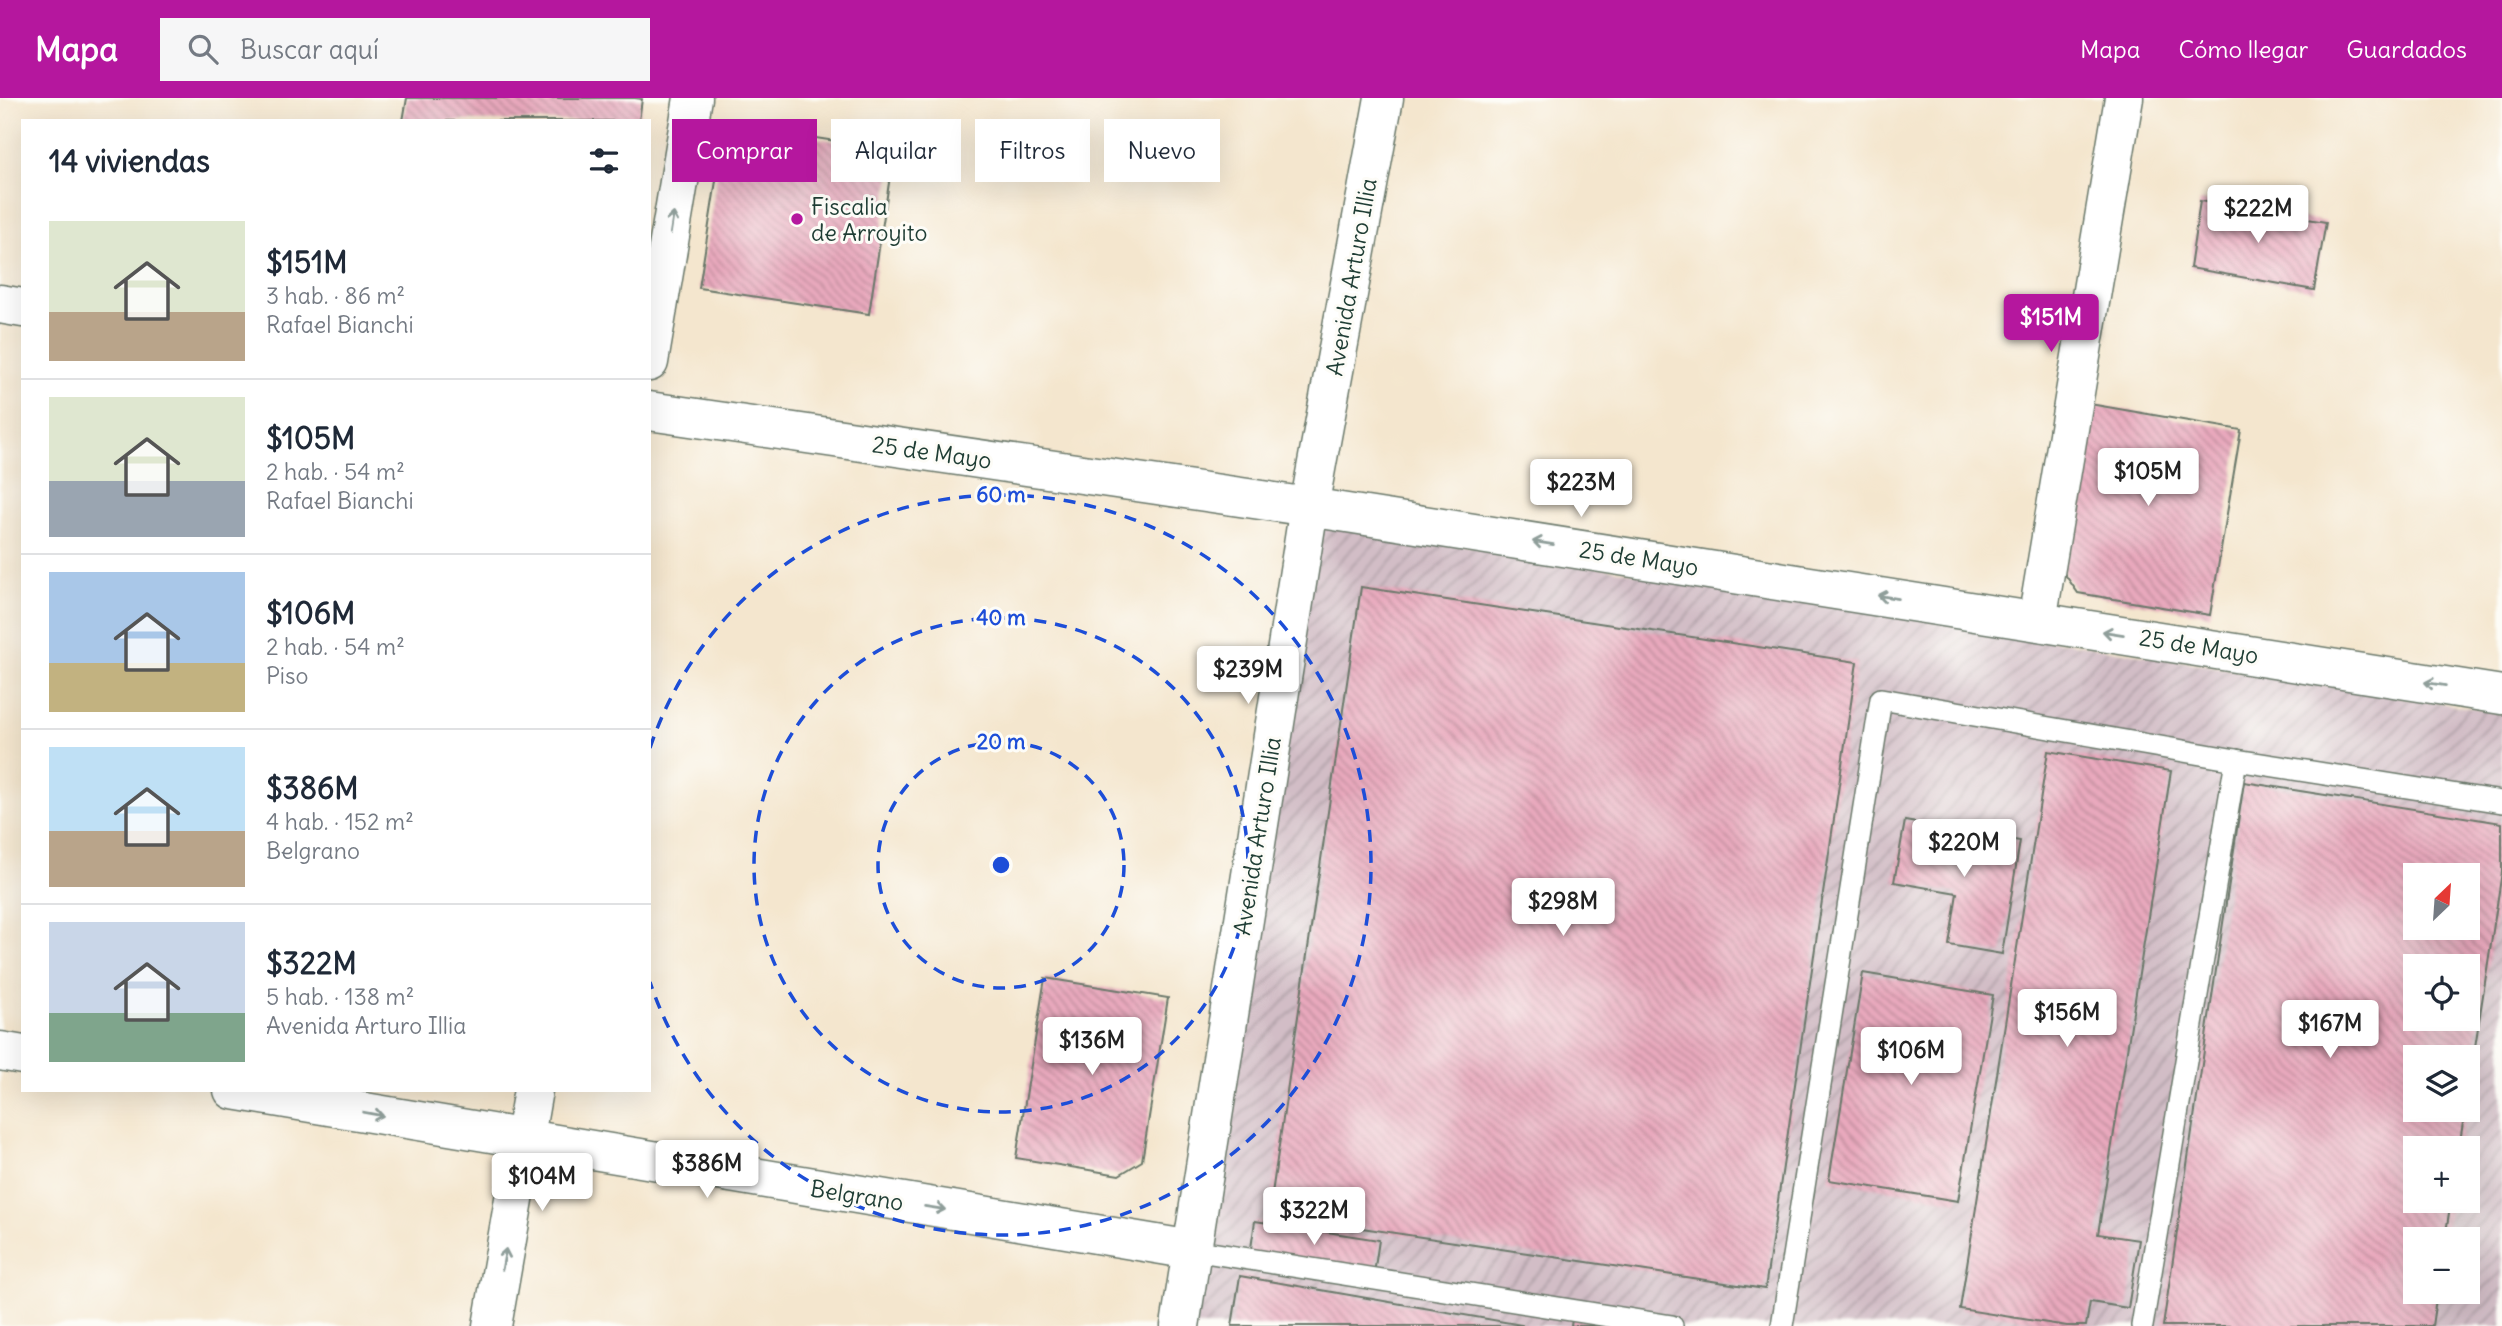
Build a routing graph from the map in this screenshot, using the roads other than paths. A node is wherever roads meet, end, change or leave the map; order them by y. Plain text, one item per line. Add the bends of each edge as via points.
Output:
1 (692, 98) edge
2 (1384, 98) edge
3 (2124, 98) edge
4 (0, 304) edge
5 (21, 308) edge
6 (651, 350) edge
7 (651, 411) edge
8 (1309, 507) junction
9 (2037, 621) junction
10 (2502, 695) edge
11 (2236, 760) junction
12 (2502, 802) edge
13 (0, 1051) edge
14 (21, 1055) edge
15 (245, 1092) edge
16 (533, 1092) edge
17 (525, 1140) junction
18 (1192, 1250) junction
19 (492, 1326) edge
20 (1180, 1326) edge
21 (1672, 1326) edge
22 (1782, 1326) edge
23 (2142, 1326) edge

6 -> 1 street
2 - 8 street, Avenida Arturo Illia
3 - 9 street
4 - 5 street
7 - 8 street, 25 de Mayo
9 -> 8 street, 25 de Mayo
8 - 18 street, Avenida Arturo Illia
10 -> 9 street, 25 de Mayo
11 - 12 lane
11 - 22 lane via 1881,699
11 - 23 lane
13 - 14 street
15 -> 17 street, Belgrano
16 - 17 street
17 -> 18 street, Belgrano
19 -> 17 street
18 - 20 street, Avenida Arturo Illia
18 - 21 lane

